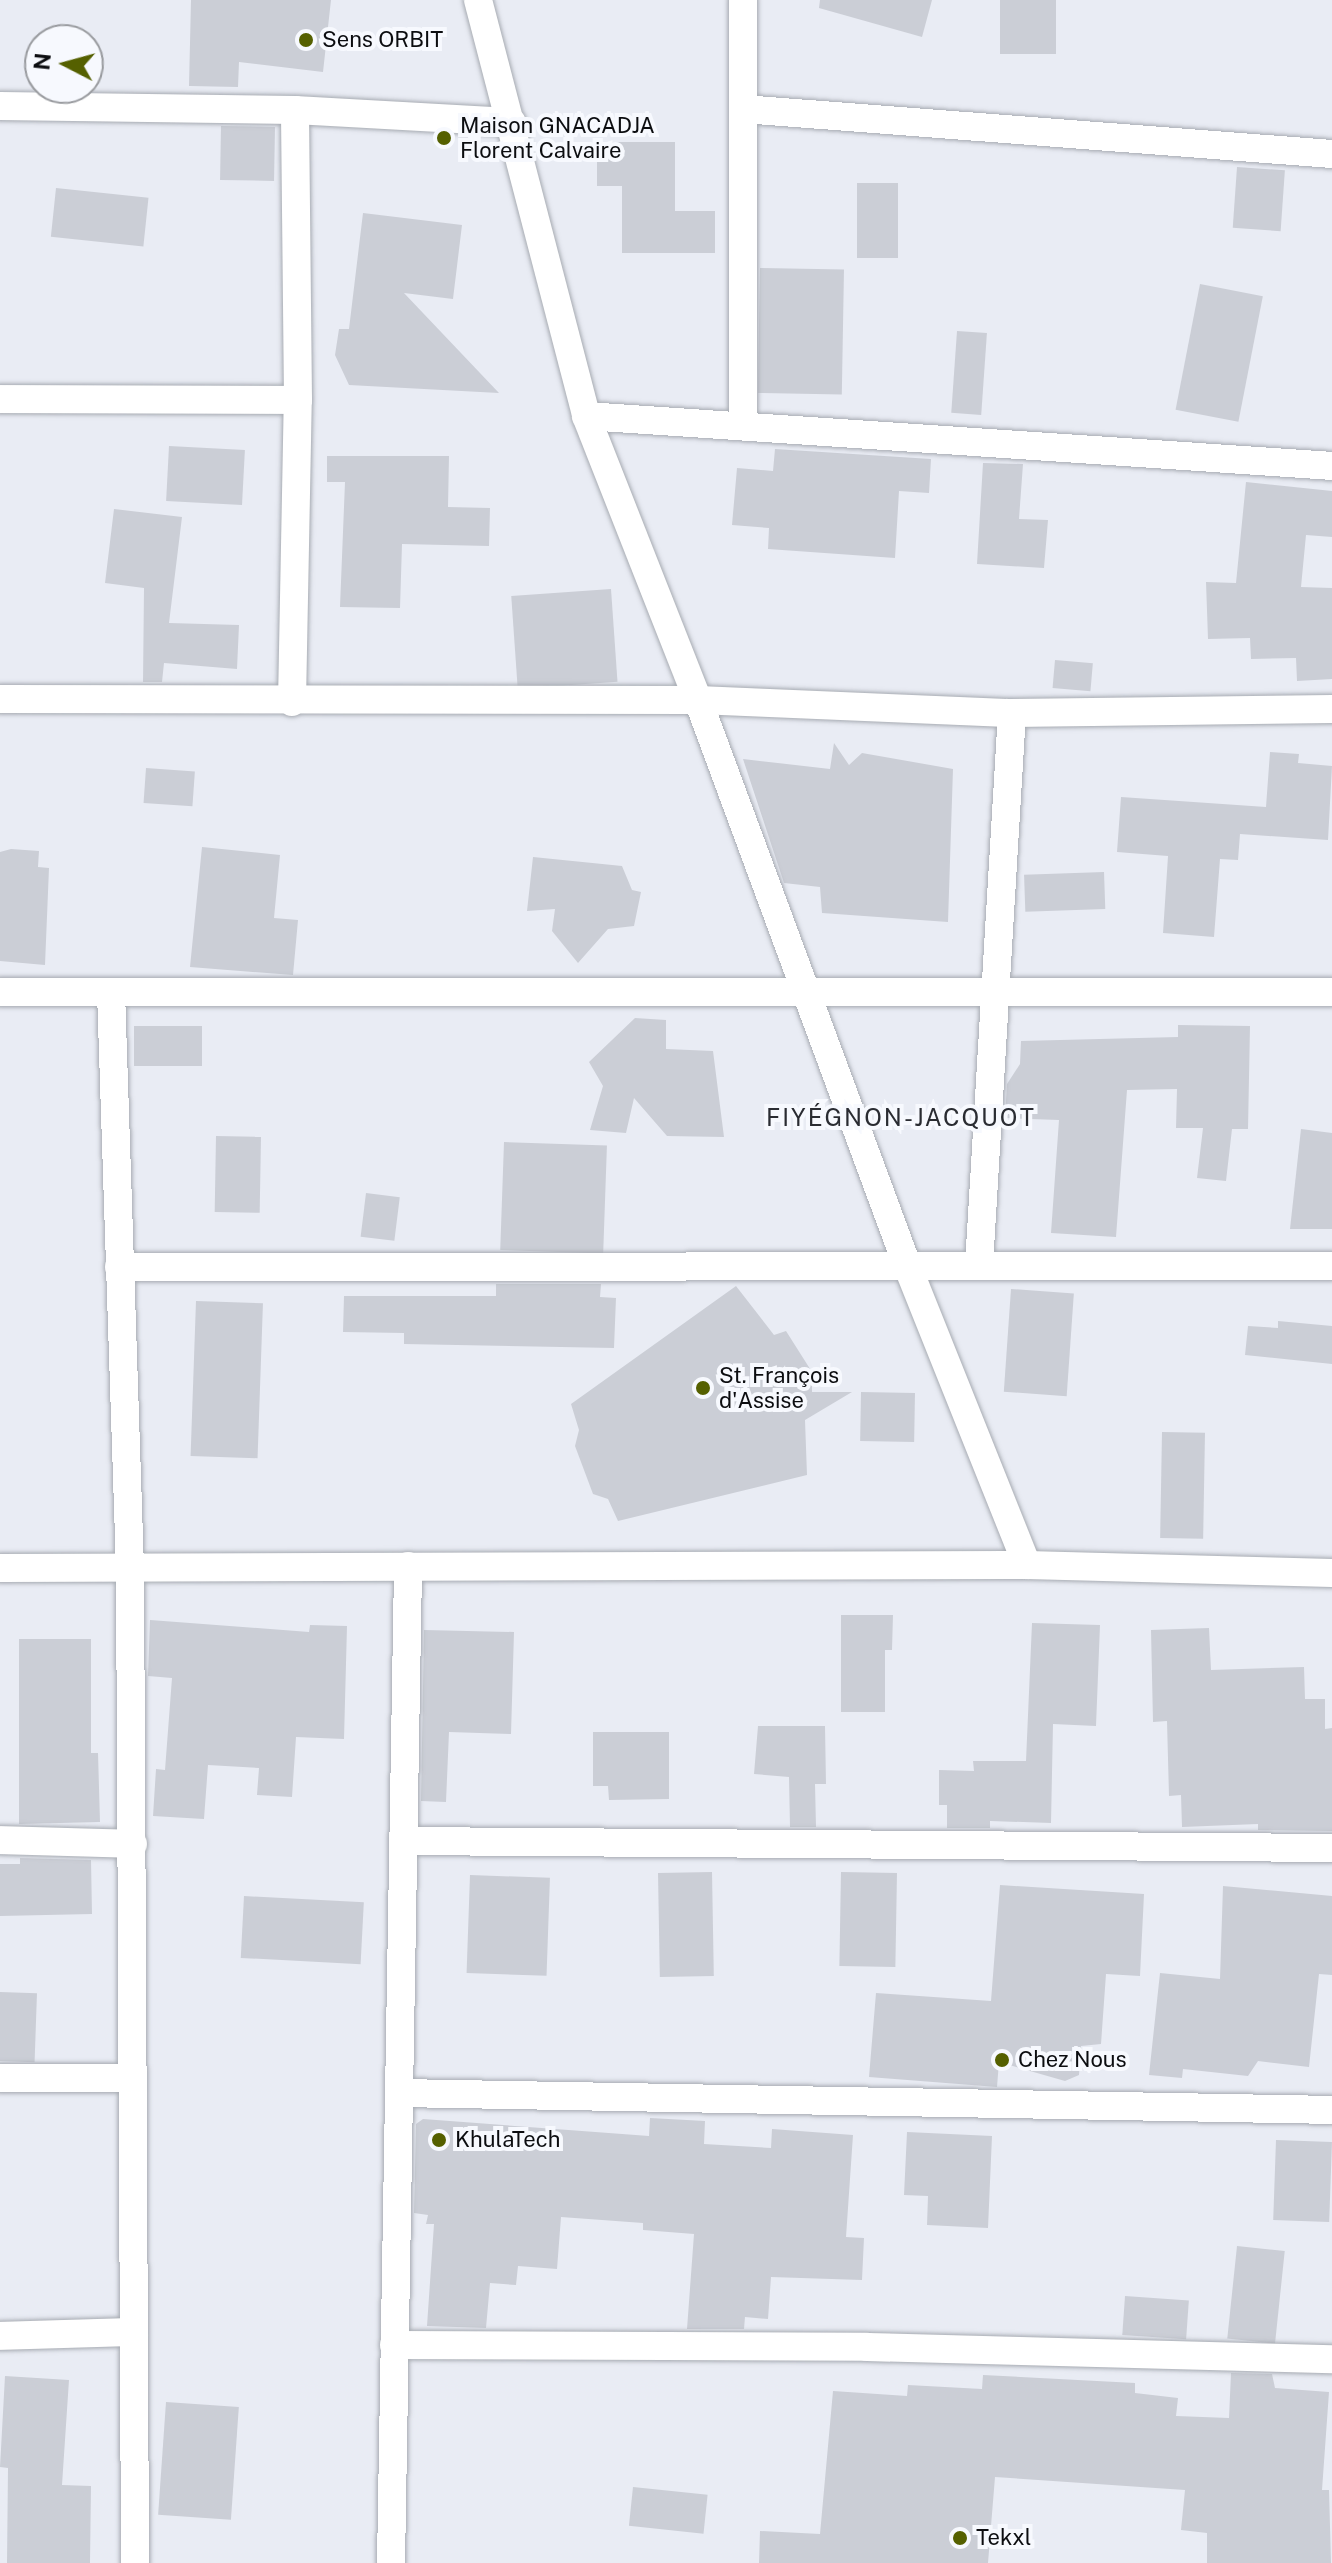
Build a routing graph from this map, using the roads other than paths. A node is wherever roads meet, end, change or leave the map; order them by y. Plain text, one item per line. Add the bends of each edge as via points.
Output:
1 (478, 0) edge
2 (743, 0) edge
3 (0, 106) edge
4 (743, 109) junction
5 (295, 110) junction
6 (512, 122) junction
7 (1332, 154) edge
8 (0, 399) edge
9 (298, 400) junction
10 (586, 416) junction
11 (743, 424) junction
12 (1332, 466) edge
13 (0, 699) edge
14 (698, 700) junction
15 (292, 702) junction
16 (1332, 709) edge
17 (1012, 713) junction
18 (806, 991) junction
19 (996, 991) junction
20 (0, 992) edge
21 (111, 992) junction
22 (1332, 992) edge
23 (907, 1265) junction
24 (979, 1265) junction
25 (1332, 1266) edge
26 (119, 1267) junction
27 (1027, 1565) junction
28 (408, 1566) junction
29 (0, 1568) edge
30 (130, 1569) junction
31 (1332, 1573) edge
32 (0, 1840) edge
33 (403, 1841) junction
34 (133, 1844) junction
35 (1332, 1848) edge
36 (0, 2078) edge
37 (133, 2078) junction
38 (399, 2093) junction
39 (1332, 2110) edge
40 (134, 2332) junction
41 (0, 2336) edge
42 (394, 2345) junction
43 (1332, 2359) edge
44 (135, 2563) edge
45 (391, 2563) edge

1 - 6 street
2 - 4 street
3 - 5 street
4 - 7 street
4 - 11 street
5 - 6 street
5 - 9 street
6 - 10 street
8 - 9 street
9 - 15 street
10 - 11 street
10 - 14 street
11 - 12 street
13 - 15 street
14 - 15 street
14 - 17 street
14 - 18 street
16 - 17 street
17 - 19 street
18 - 19 street
18 - 21 street
18 - 23 street
19 - 22 street
19 - 24 street
20 - 21 street
21 - 26 street
23 - 24 street
23 - 26 street
23 - 27 street
24 - 25 street
26 - 30 street
27 - 28 street
27 - 31 street
28 - 30 street
28 - 33 street
29 - 30 street
30 - 34 street
32 - 34 street
33 - 35 street
33 - 38 street
34 - 37 street
36 - 37 street
37 - 40 street
38 - 39 street
38 - 42 street
40 - 41 street
40 - 44 street
42 - 43 street via 867,2347
42 - 45 street

